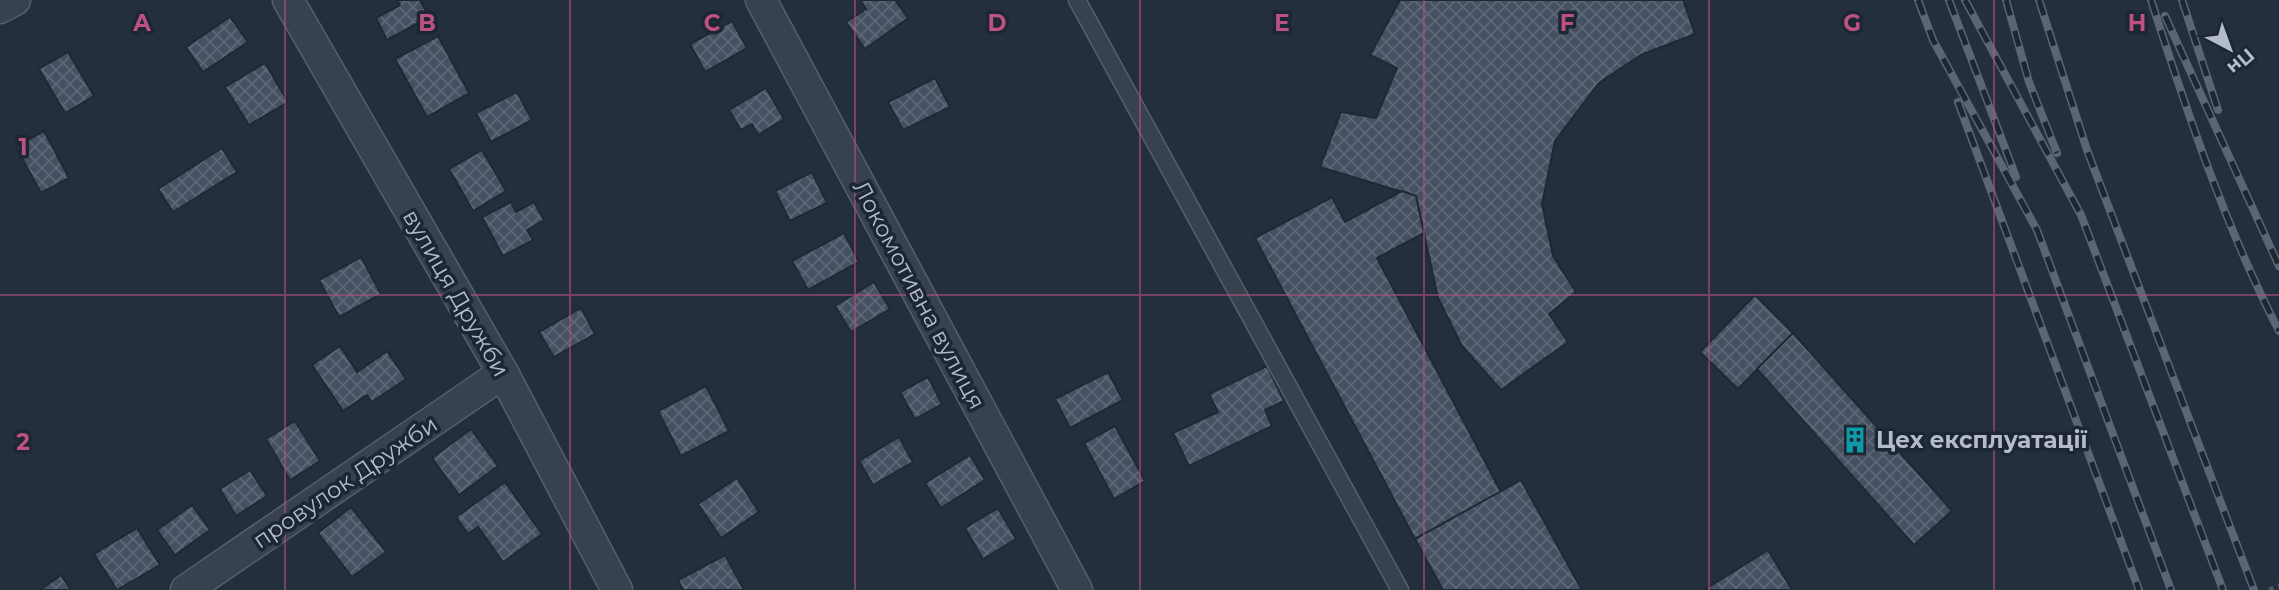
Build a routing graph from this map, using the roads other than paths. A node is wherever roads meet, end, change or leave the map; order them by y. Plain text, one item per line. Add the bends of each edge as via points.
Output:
1 (15, 0) edge
2 (288, 0) edge
3 (761, 0) edge
4 (1077, 0) edge
5 (0, 8) edge
6 (503, 373) junction
7 (186, 590) edge
8 (617, 590) edge
9 (1077, 590) edge
10 (1400, 590) edge

1 - 5 street
2 - 6 street, вулиця Дружби
3 - 9 street, Локомотивна вулиця
4 - 10 lane
6 - 7 street, провулок Дружби
6 - 8 street, вулиця Дружби

